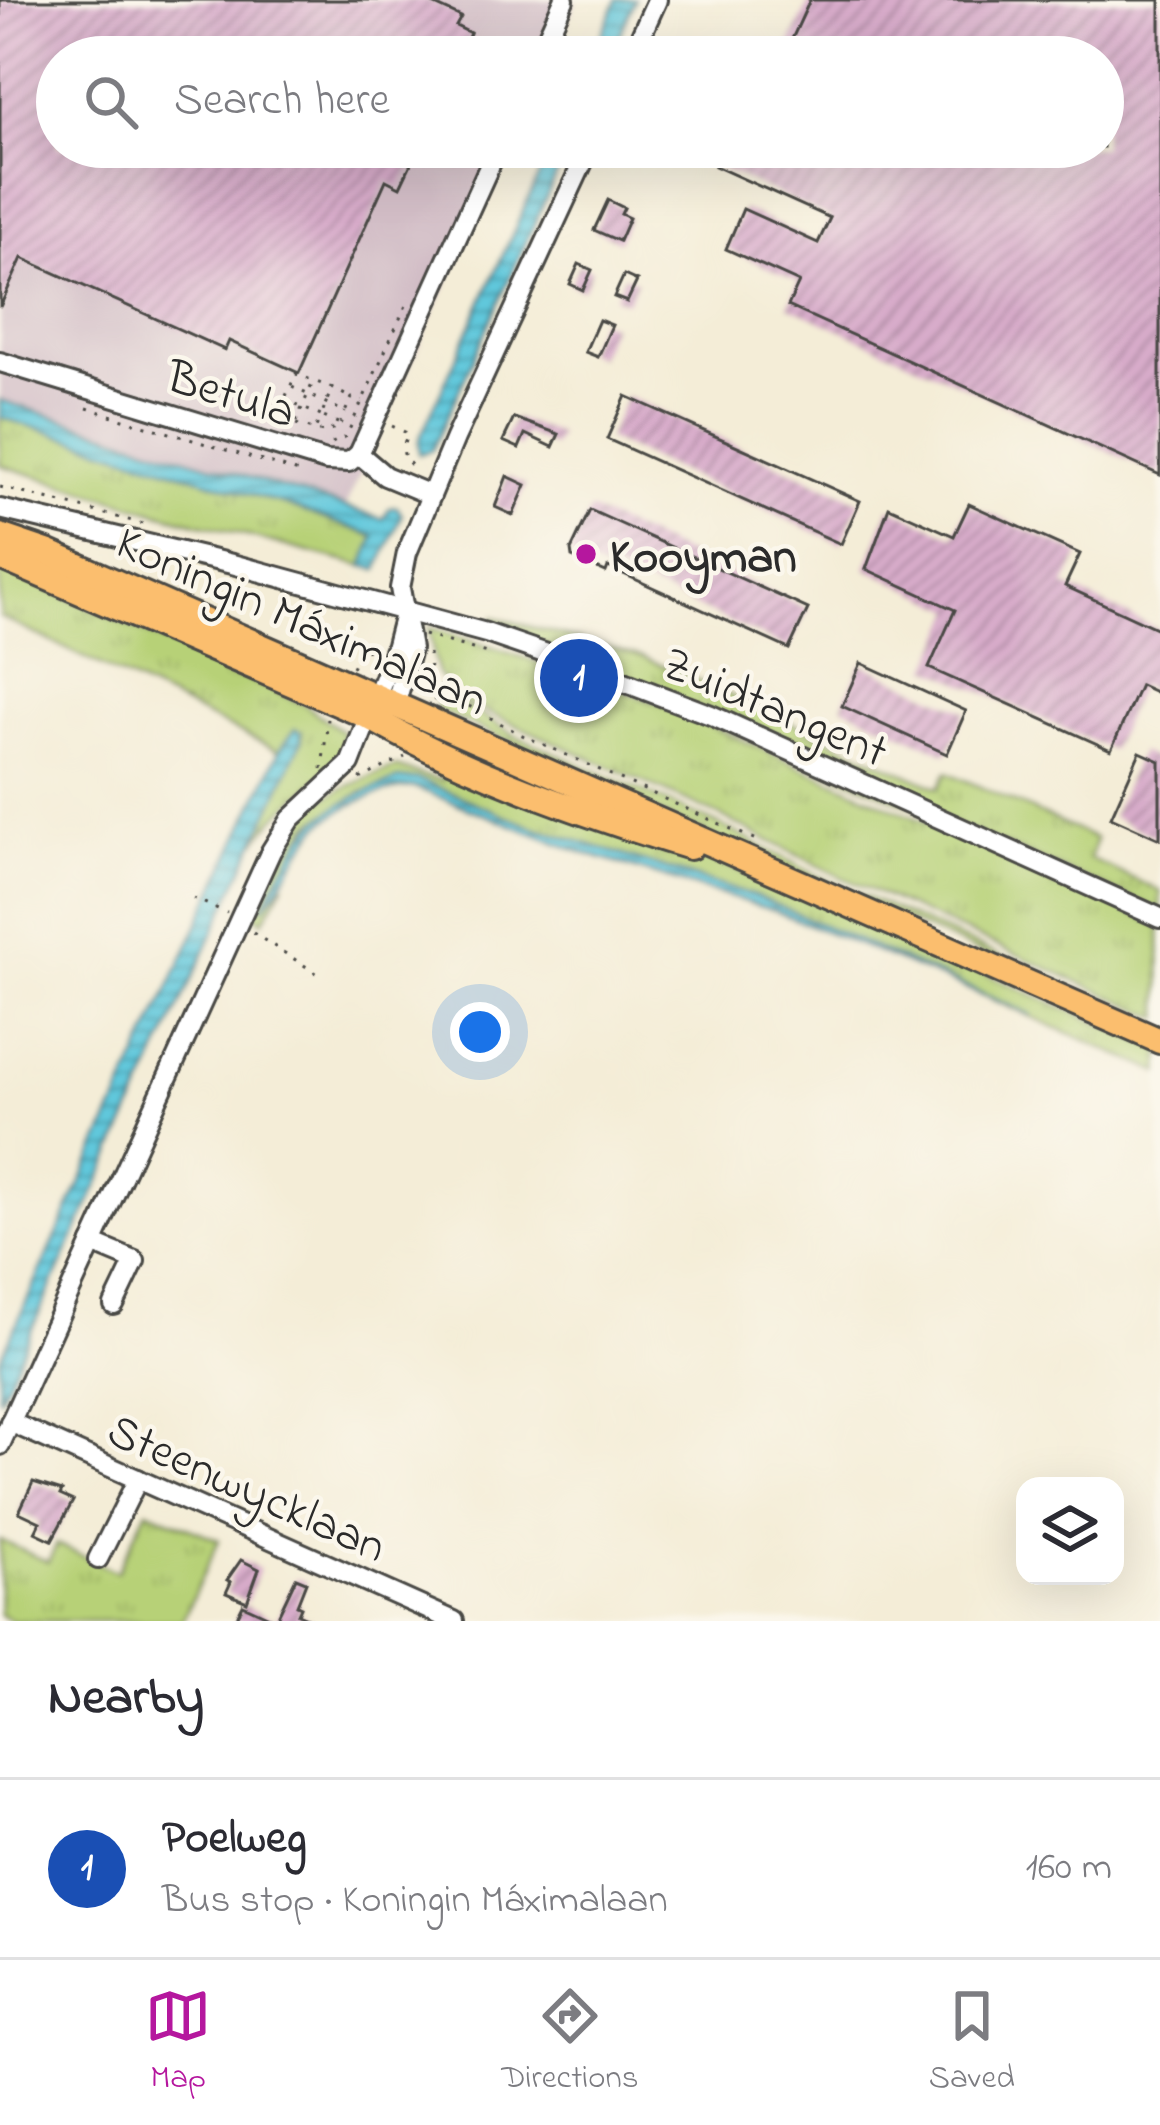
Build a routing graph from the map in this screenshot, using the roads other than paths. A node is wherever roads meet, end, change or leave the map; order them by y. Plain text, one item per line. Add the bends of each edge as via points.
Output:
1 (564, 0) edge
2 (657, 0) edge
3 (548, 36) edge
4 (641, 36) edge
5 (488, 168) edge
6 (580, 168) edge
7 (0, 362) edge
8 (359, 454) junction
9 (426, 493) junction
10 (0, 509) edge
11 (0, 536) edge
12 (0, 556) edge
13 (402, 615) junction
14 (379, 707) junction
15 (1160, 918) edge
16 (1160, 1041) edge
17 (92, 1243) junction
18 (114, 1305) dead end
19 (10, 1421) junction
20 (0, 1444) edge
21 (138, 1479) junction
22 (98, 1559) dead end
23 (454, 1621) edge

1 - 3 street
2 - 4 street
5 - 8 street via 368,409
6 - 9 street
7 - 8 street, Betula via 326,461
8 - 9 street
9 - 13 street via 402,569
10 - 13 street, Zuidtangent
11 - 14 main road, Koningin Máximalaan
12 - 14 main road, Koningin Máximalaan
13 - 14 street
13 - 15 street, Zuidtangent via 486,633 711,715
14 - 16 main road, Koningin Máximalaan via 415,743 518,789 767,871
14 - 17 street via 350,764 280,834 232,918
17 - 18 street via 135,1261
17 - 19 street
19 - 20 street
19 - 21 street, Steenwycklaan
21 - 22 street
21 - 23 street, Steenwycklaan

